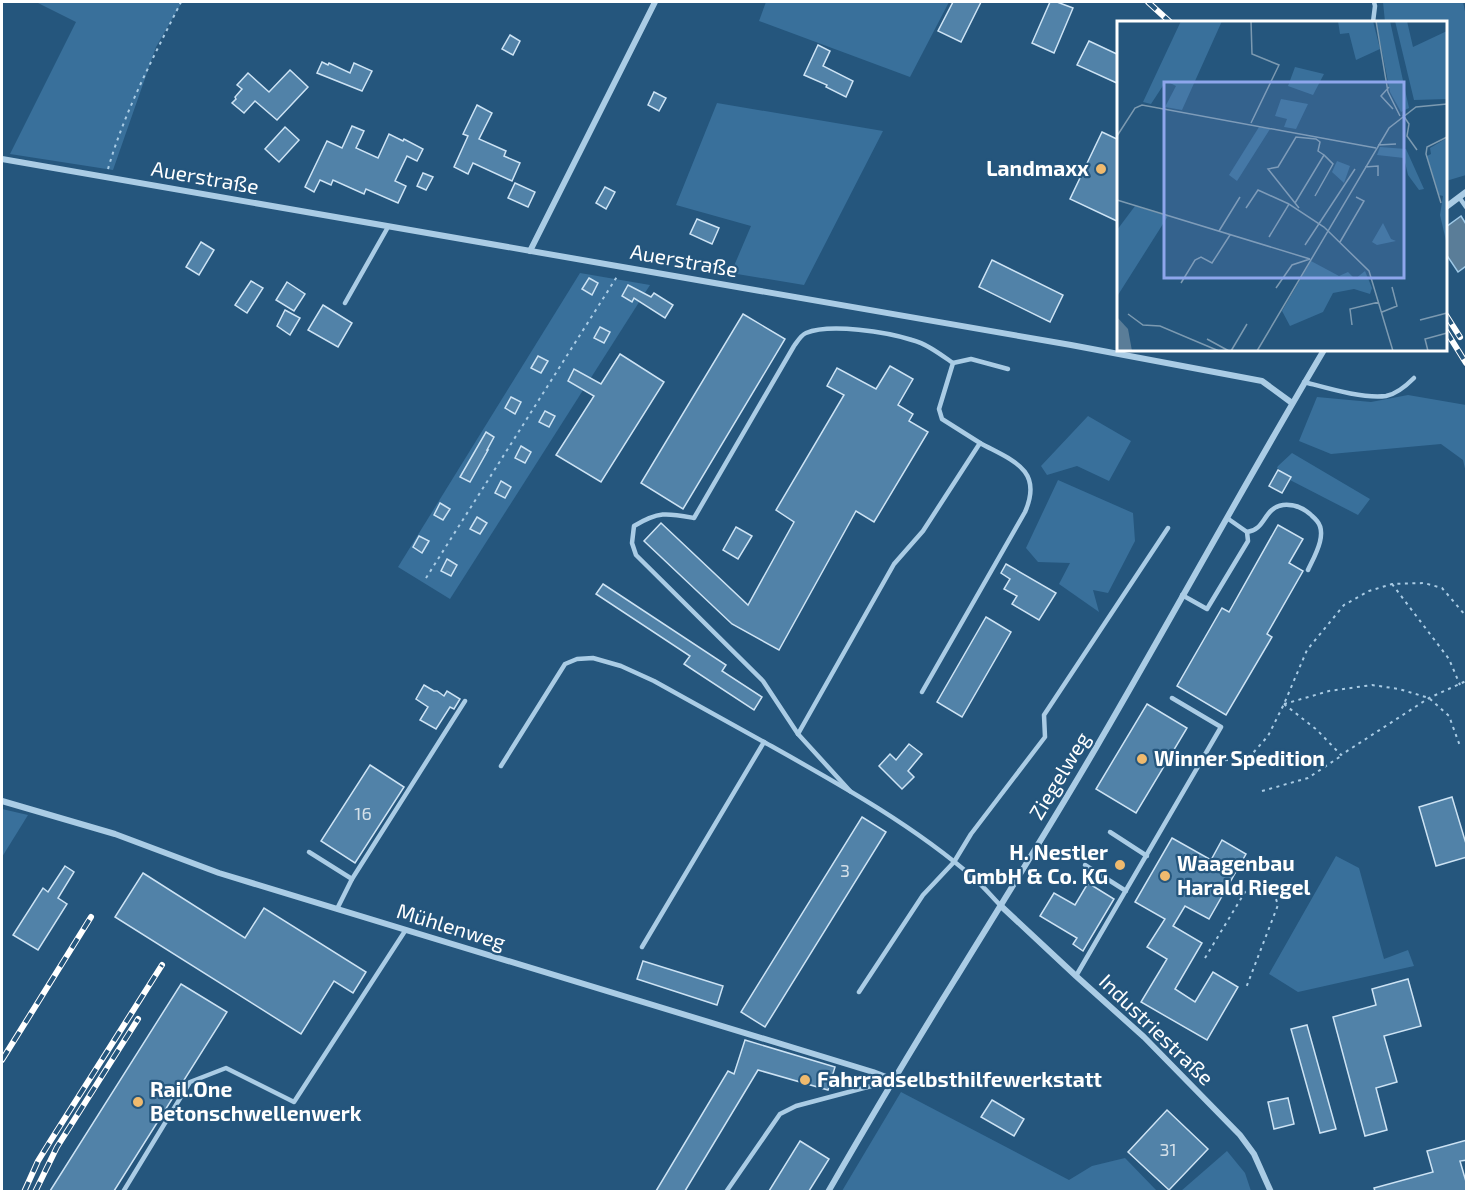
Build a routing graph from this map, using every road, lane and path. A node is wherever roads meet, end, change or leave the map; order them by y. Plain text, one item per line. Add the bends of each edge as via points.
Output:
1 (181, 2) edge
2 (655, 2) edge
3 (1374, 2) edge
4 (1373, 21) edge
5 (2, 159) edge
6 (105, 177) junction
7 (1467, 192) edge
8 (1459, 197) junction
9 (1447, 206) edge
10 (1467, 207) edge
11 (388, 227) junction
12 (531, 251) junction
13 (622, 267) junction
14 (345, 303) dead end
15 (1323, 351) edge
16 (952, 363) junction
17 (1008, 369) dead end
18 (1414, 378) dead end
19 (1304, 382) junction
20 (1292, 403) junction
21 (980, 443) junction
22 (1227, 518) junction
23 (1168, 528) dead end
24 (1247, 532) junction
25 (1308, 570) dead end
26 (426, 578) dead end
27 (1392, 584) junction
28 (1182, 595) junction
29 (1467, 616) edge
30 (1467, 681) edge
31 (1460, 685) junction
32 (921, 692) dead end
33 (1172, 698) dead end
34 (1429, 698) junction
35 (465, 701) dead end
36 (1284, 704) junction
37 (798, 734) junction
38 (764, 742) junction
39 (1460, 746) dead end
40 (1341, 755) junction
41 (1201, 761) junction
42 (501, 766) dead end
43 (850, 791) junction
44 (1262, 791) dead end
45 (2, 801) edge
46 (1110, 832) dead end
47 (309, 852) dead end
48 (1147, 856) junction
49 (954, 862) junction
50 (1085, 866) dead end
51 (352, 879) junction
52 (1126, 891) junction
53 (1001, 906) junction
54 (337, 909) junction
55 (405, 931) junction
56 (642, 947) dead end
57 (1205, 958) dead end
58 (1076, 976) junction
59 (1246, 988) dead end
60 (859, 992) dead end
61 (894, 1080) junction
62 (123, 1191) edge
63 (726, 1191) edge
64 (828, 1191) edge
65 (1271, 1191) edge

1 - 6 path via 142,81
2 - 12 street
3 - 4 lane
5 - 6 street, Auerstraße
6 - 11 street, Auerstraße
7 - 8 street
8 - 9 street
8 - 10 lane
11 - 12 street, Auerstraße
11 - 14 lane
12 - 13 street, Auerstraße
13 - 20 street, Auerstraße via 1262,381
13 - 26 path
15 - 19 street
16 - 17 lane via 971,358
16 - 21 lane via 939,409 942,419
16 - 37 lane via 913,340 869,331 804,333 694,518 667,513 634,526 632,543 636,555 763,681
18 - 19 lane via 1387,396 1357,394
19 - 20 street
20 - 22 street, Ziegelweg
21 - 32 lane via 1018,464 1026,473 1032,486 1030,501
21 - 37 lane via 923,531 894,564
22 - 24 lane
22 - 28 street, Ziegelweg
23 - 49 lane via 1044,715 1045,737
24 - 25 lane via 1256,531 1271,510 1280,506 1305,510 1319,522 1321,534
24 - 28 lane via 1248,541 1207,609
27 - 29 path via 1442,588
27 - 31 path via 1449,659
27 - 36 path via 1344,605 1307,650
28 - 53 street, Ziegelweg
30 - 31 path
31 - 34 path
33 - 41 lane via 1221,727
34 - 36 path via 1372,685 1329,691
34 - 39 path via 1449,716
34 - 40 path
35 - 51 lane
36 - 40 path
36 - 41 path via 1268,736 1253,753 1229,760
37 - 43 lane
38 - 42 lane via 621,666 593,658 577,659 566,664
38 - 43 lane
38 - 56 lane
40 - 44 path via 1308,778
41 - 48 lane
43 - 49 lane
45 - 54 street, Mühlenweg via 116,834 219,873
46 - 48 lane
47 - 51 lane
48 - 52 lane
49 - 53 lane
49 - 60 lane via 923,895
50 - 52 lane
51 - 54 lane
52 - 58 lane
53 - 58 street, Industriestraße
53 - 61 street, Ziegelweg
54 - 55 street, Mühlenweg
55 - 61 street, Mühlenweg
55 - 62 lane via 294,1101 226,1068 190,1082
57 - 59 path via 1245,892 1262,888 1275,896 1278,905
58 - 65 street, Industriestraße via 1144,1037 1240,1135 1254,1154
61 - 63 lane via 796,1106 780,1114
61 - 64 street, Ziegelweg

